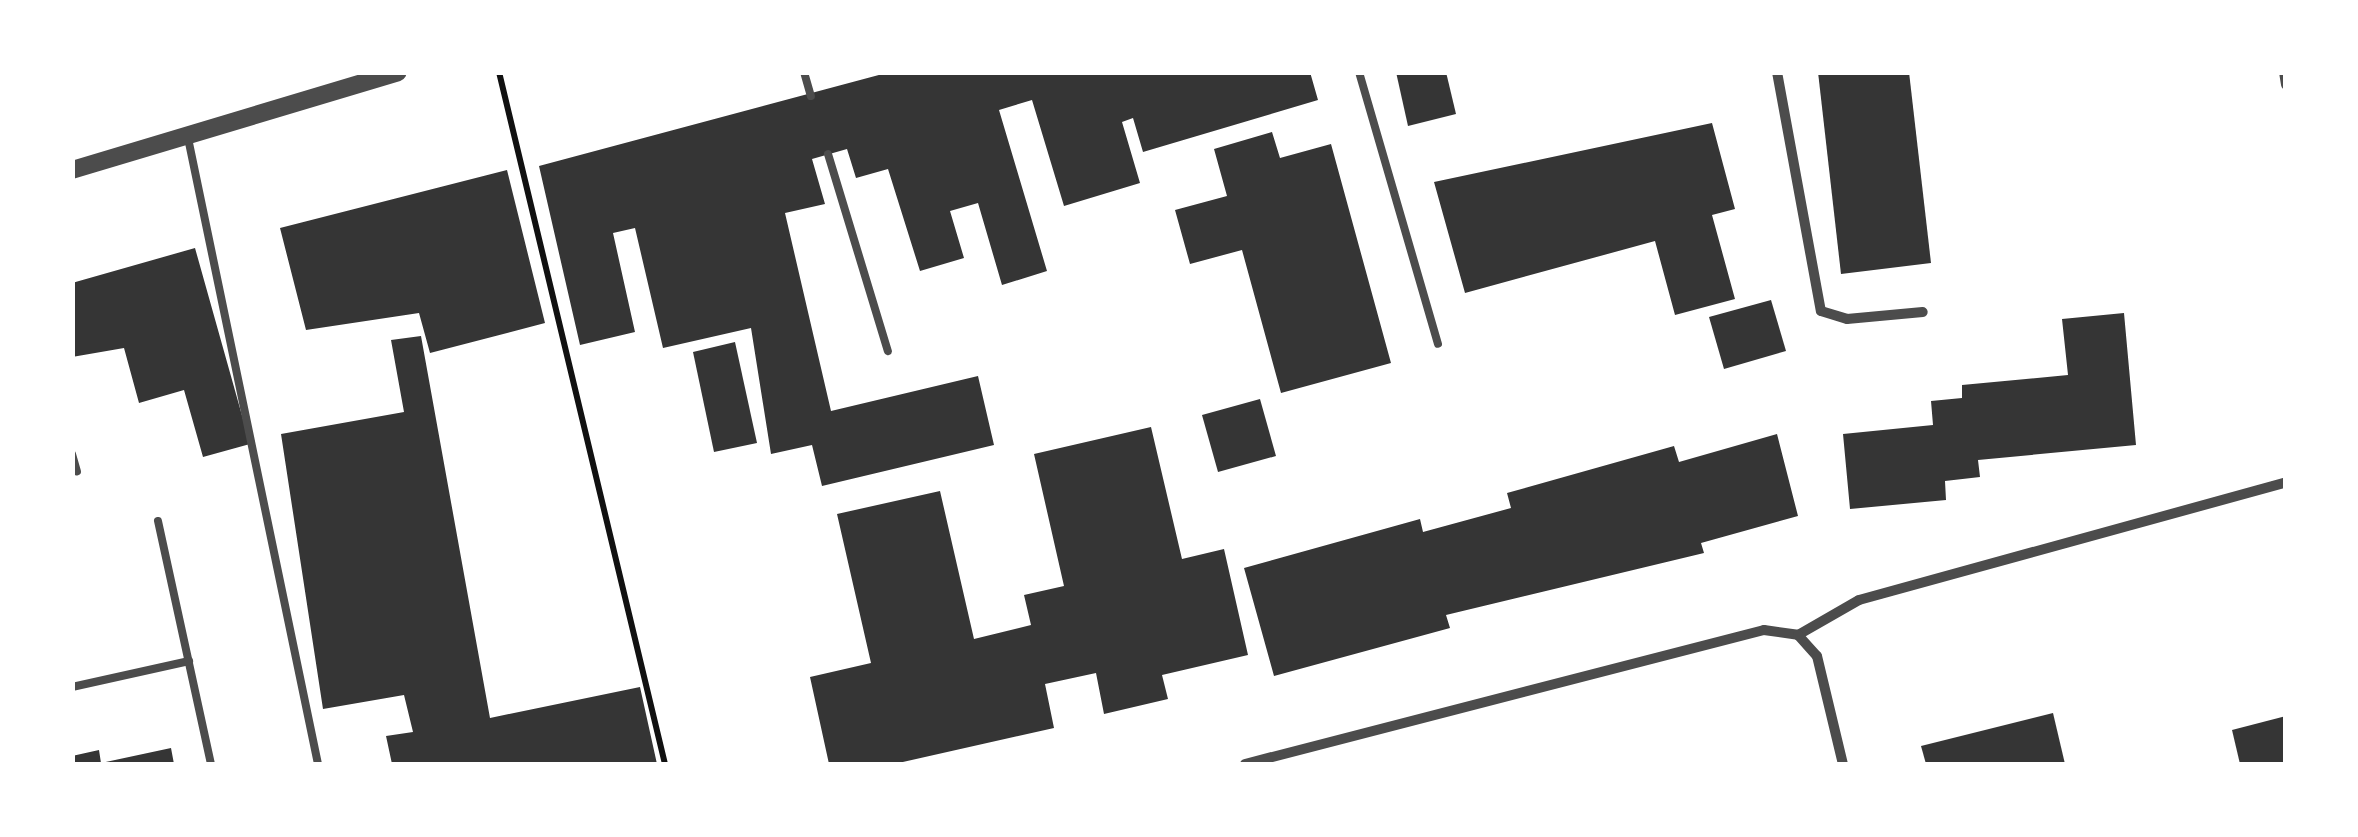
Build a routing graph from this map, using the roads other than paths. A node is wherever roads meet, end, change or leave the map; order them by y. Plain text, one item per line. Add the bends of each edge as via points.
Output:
1 (398, 72) edge
2 (804, 72) edge
3 (1359, 72) edge
4 (1776, 72) edge
5 (2284, 72) edge
6 (2286, 85) edge
7 (811, 96) dead end
8 (186, 132) junction
9 (828, 154) dead end
10 (72, 170) edge
11 (1922, 312) dead end
12 (1438, 344) dead end
13 (888, 351) dead end
14 (72, 454) edge
15 (77, 471) dead end
16 (2285, 482) edge
17 (158, 520) dead end
18 (1798, 635) junction
19 (190, 661) junction
20 (72, 687) edge
21 (1272, 761) edge
22 (212, 764) edge
23 (318, 764) edge
24 (1245, 764) edge
25 (1843, 764) edge

1 - 8 street
2 - 7 lane
3 - 12 lane
4 - 11 street via 1822,311 1847,319
5 - 6 street
8 - 10 street
8 - 23 lane
9 - 13 lane
14 - 15 lane
16 - 18 street via 1858,600
17 - 19 lane
18 - 21 street via 1728,636
18 - 25 street via 1817,656
19 - 20 lane
19 - 22 lane
21 - 24 street

